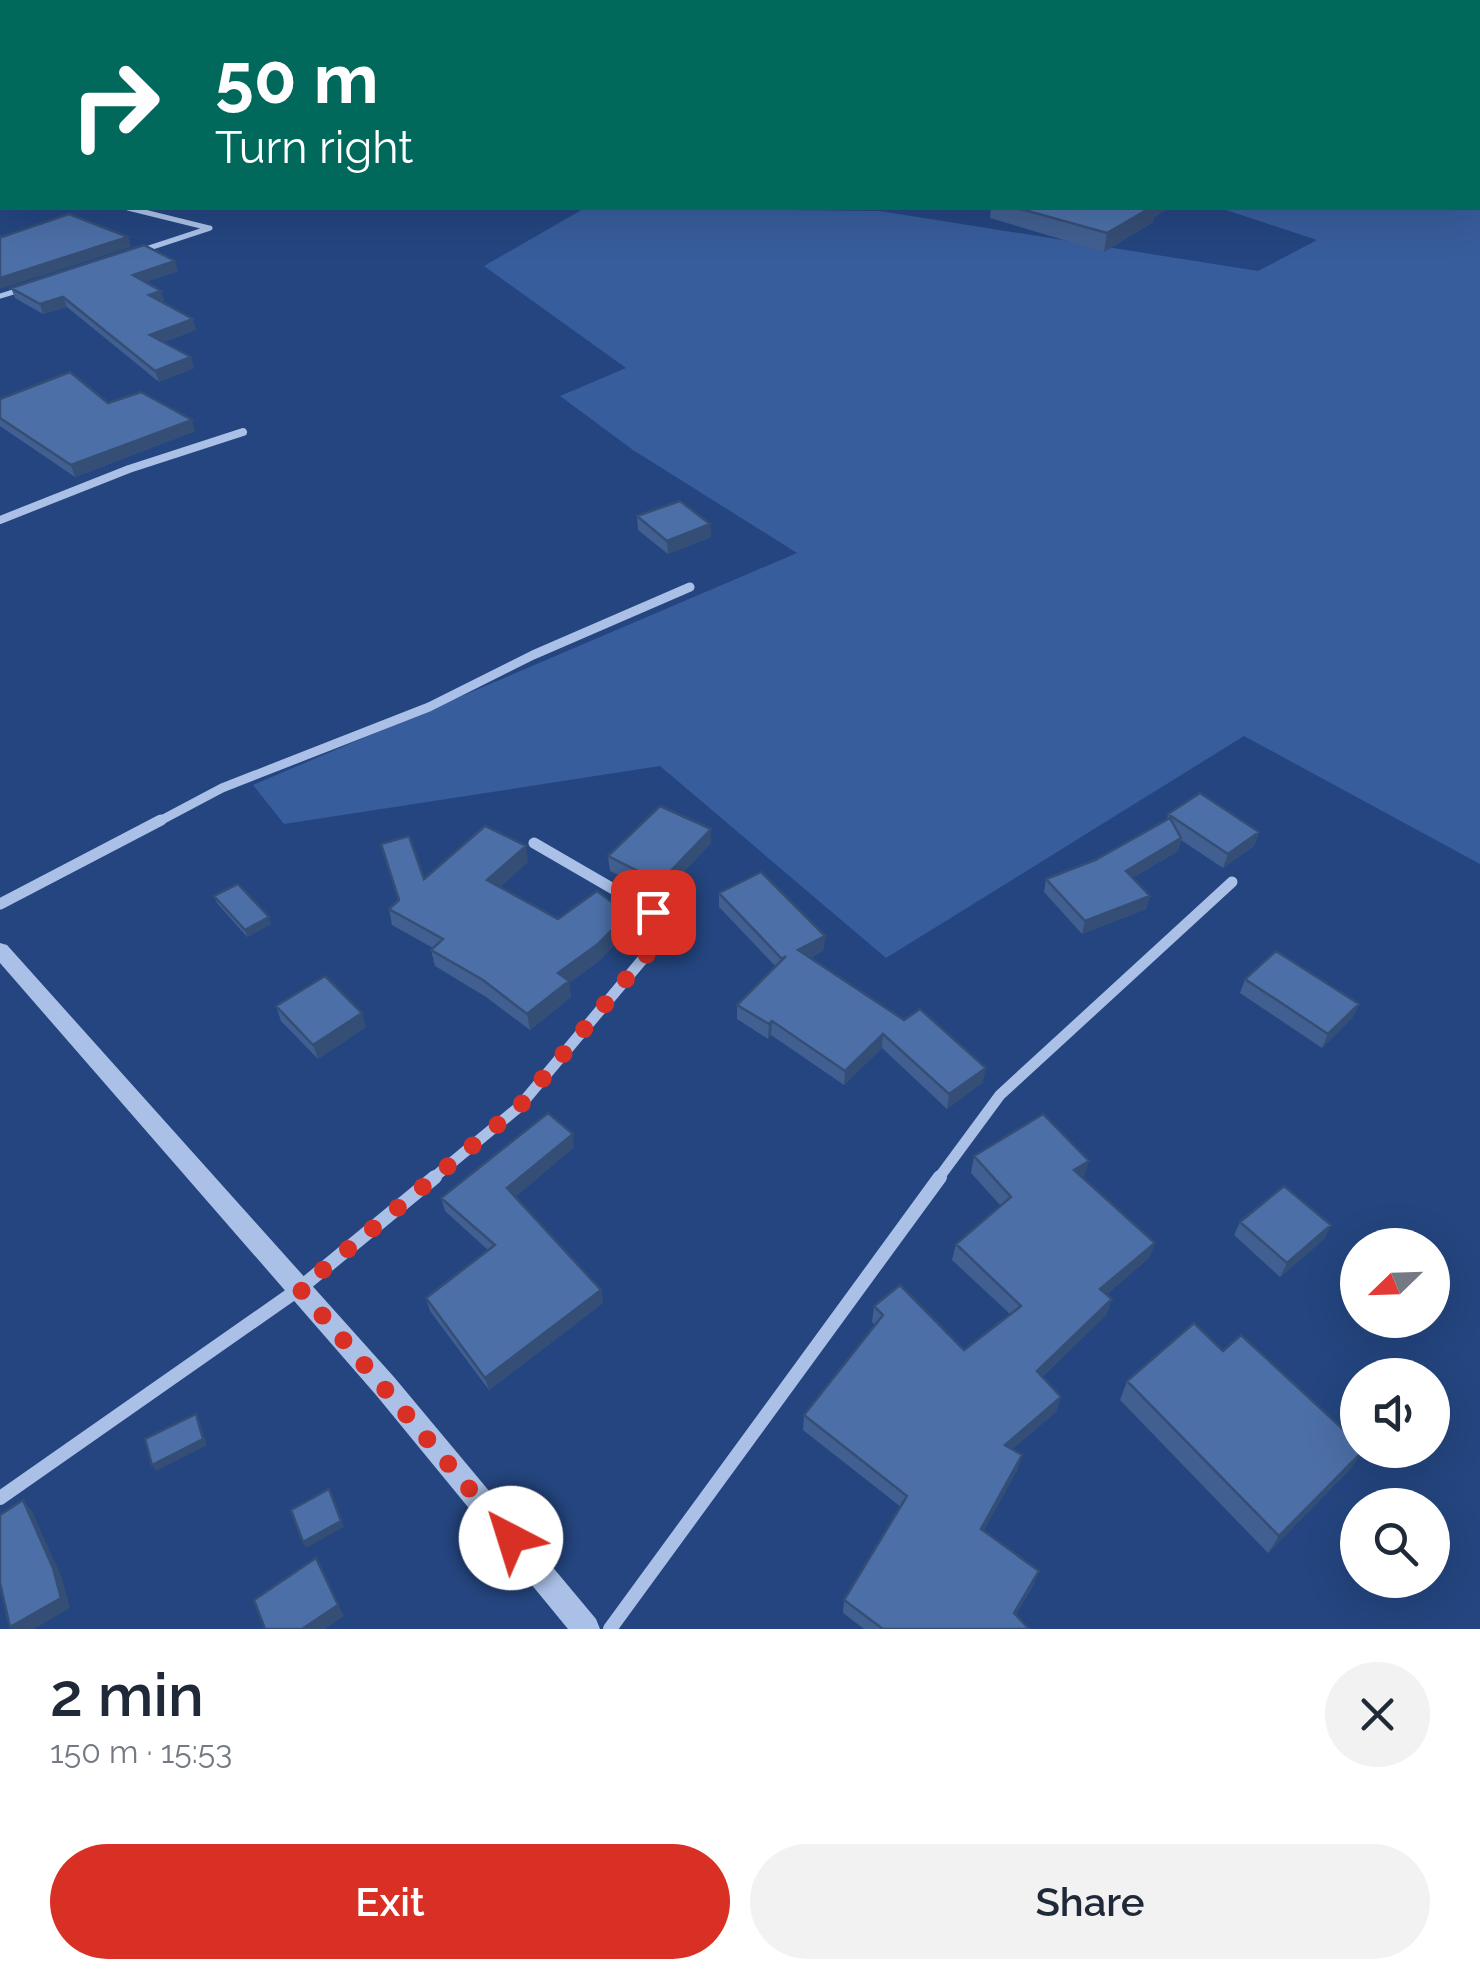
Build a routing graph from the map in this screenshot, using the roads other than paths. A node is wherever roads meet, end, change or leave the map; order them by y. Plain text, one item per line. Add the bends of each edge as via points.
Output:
1 (136, 210) edge
2 (122, 257) edge
3 (35, 285) edge
4 (0, 296) edge
5 (243, 432) dead end
6 (0, 520) edge
7 (690, 587) dead end
8 (534, 842) dead end
9 (1232, 882) dead end
10 (0, 904) edge
11 (0, 950) edge
12 (300, 1289) junction
13 (0, 1498) edge
14 (586, 1629) edge
15 (610, 1629) edge

1 - 2 street via 210,228
3 - 4 street
5 - 6 street
7 - 10 street via 428,707 222,788
8 - 12 street via 653,912 658,941 519,1107
9 - 15 street via 1000,1095
11 - 12 street
12 - 13 street
12 - 14 street

